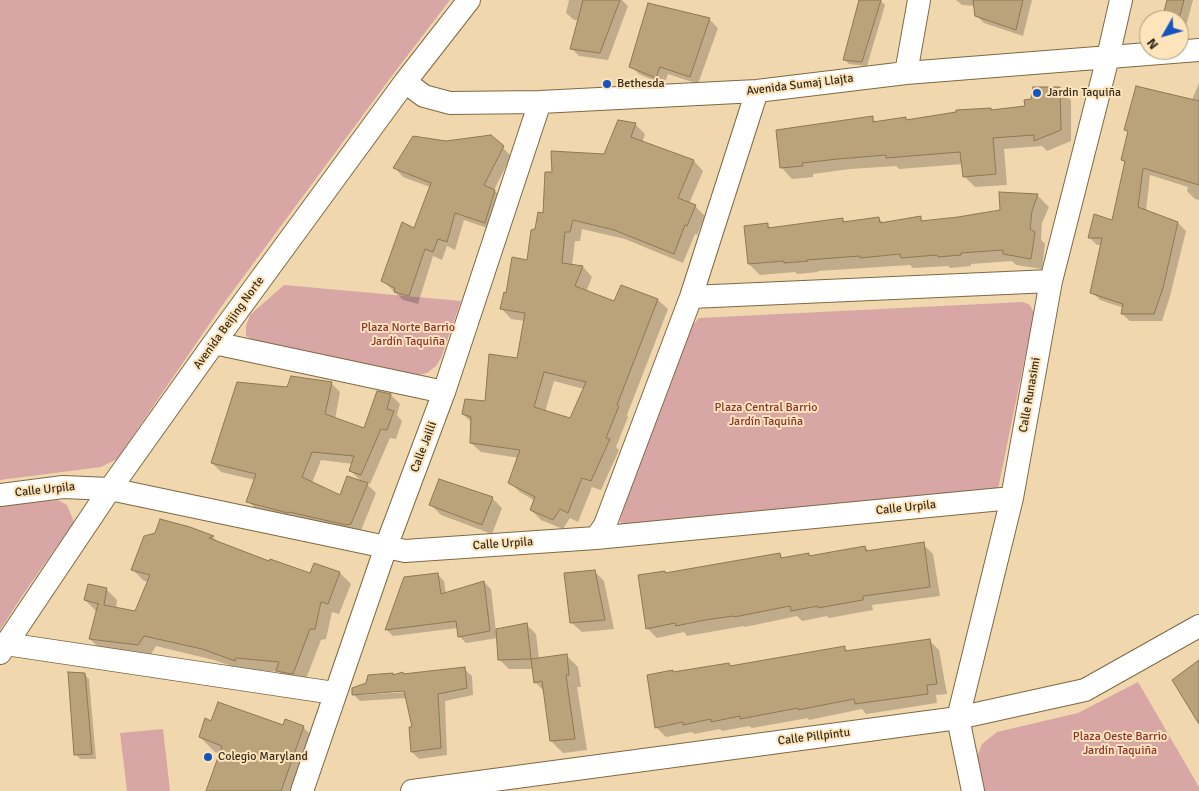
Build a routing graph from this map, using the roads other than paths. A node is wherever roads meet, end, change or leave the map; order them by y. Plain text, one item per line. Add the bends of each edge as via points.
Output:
1 (469, 0) edge
2 (919, 0) edge
3 (1121, 0) edge
4 (1199, 50) edge
5 (1108, 57) junction
6 (906, 73) junction
7 (405, 82) junction
8 (757, 91) junction
9 (540, 102) junction
10 (1051, 281) junction
11 (691, 297) junction
12 (214, 343) junction
13 (444, 392) junction
14 (110, 489) junction
15 (0, 496) edge
16 (1012, 498) junction
17 (596, 538) junction
18 (386, 547) junction
19 (1199, 626) edge
20 (3, 649) edge
21 (334, 693) junction
22 (958, 718) junction
23 (485, 786) edge
24 (302, 791) edge
25 (412, 791) edge
26 (973, 791) edge

1 - 7 street, Avenida Beijing Norte
2 - 6 street
3 - 5 street, Calle Runasimi
4 - 5 street, Avenida Sumaj Llajta
5 - 6 street, Avenida Sumaj Llajta
5 - 10 street, Calle Runasimi
6 - 8 street, Avenida Sumaj Llajta
7 - 9 street, Avenida Sumaj Llajta via 424,96 450,103
7 - 12 street, Avenida Beijing Norte
8 - 9 street, Avenida Sumaj Llajta
8 - 11 street
9 - 13 street, Calle Jailli
10 - 11 street
10 - 16 street, Calle Runasimi
11 - 17 street via 605,525
12 - 13 street
12 - 14 street, Avenida Beijing Norte
13 - 18 street, Calle Jailli
14 - 15 street, Calle Urpila via 63,487
14 - 18 street, Calle Urpila
14 - 20 street, Avenida Beijing Norte
16 - 17 street, Calle Urpila
16 - 22 street, Calle Runasimi
17 - 18 street, Calle Urpila via 404,551
18 - 21 street, Calle Jailli
19 - 22 street, Calle Pillpintu via 1085,690
20 - 21 street
21 - 24 street, Calle Jailli
22 - 23 street, Calle Pillpintu
22 - 26 street, Calle Runasimi
23 - 25 street, Calle Pillpintu

